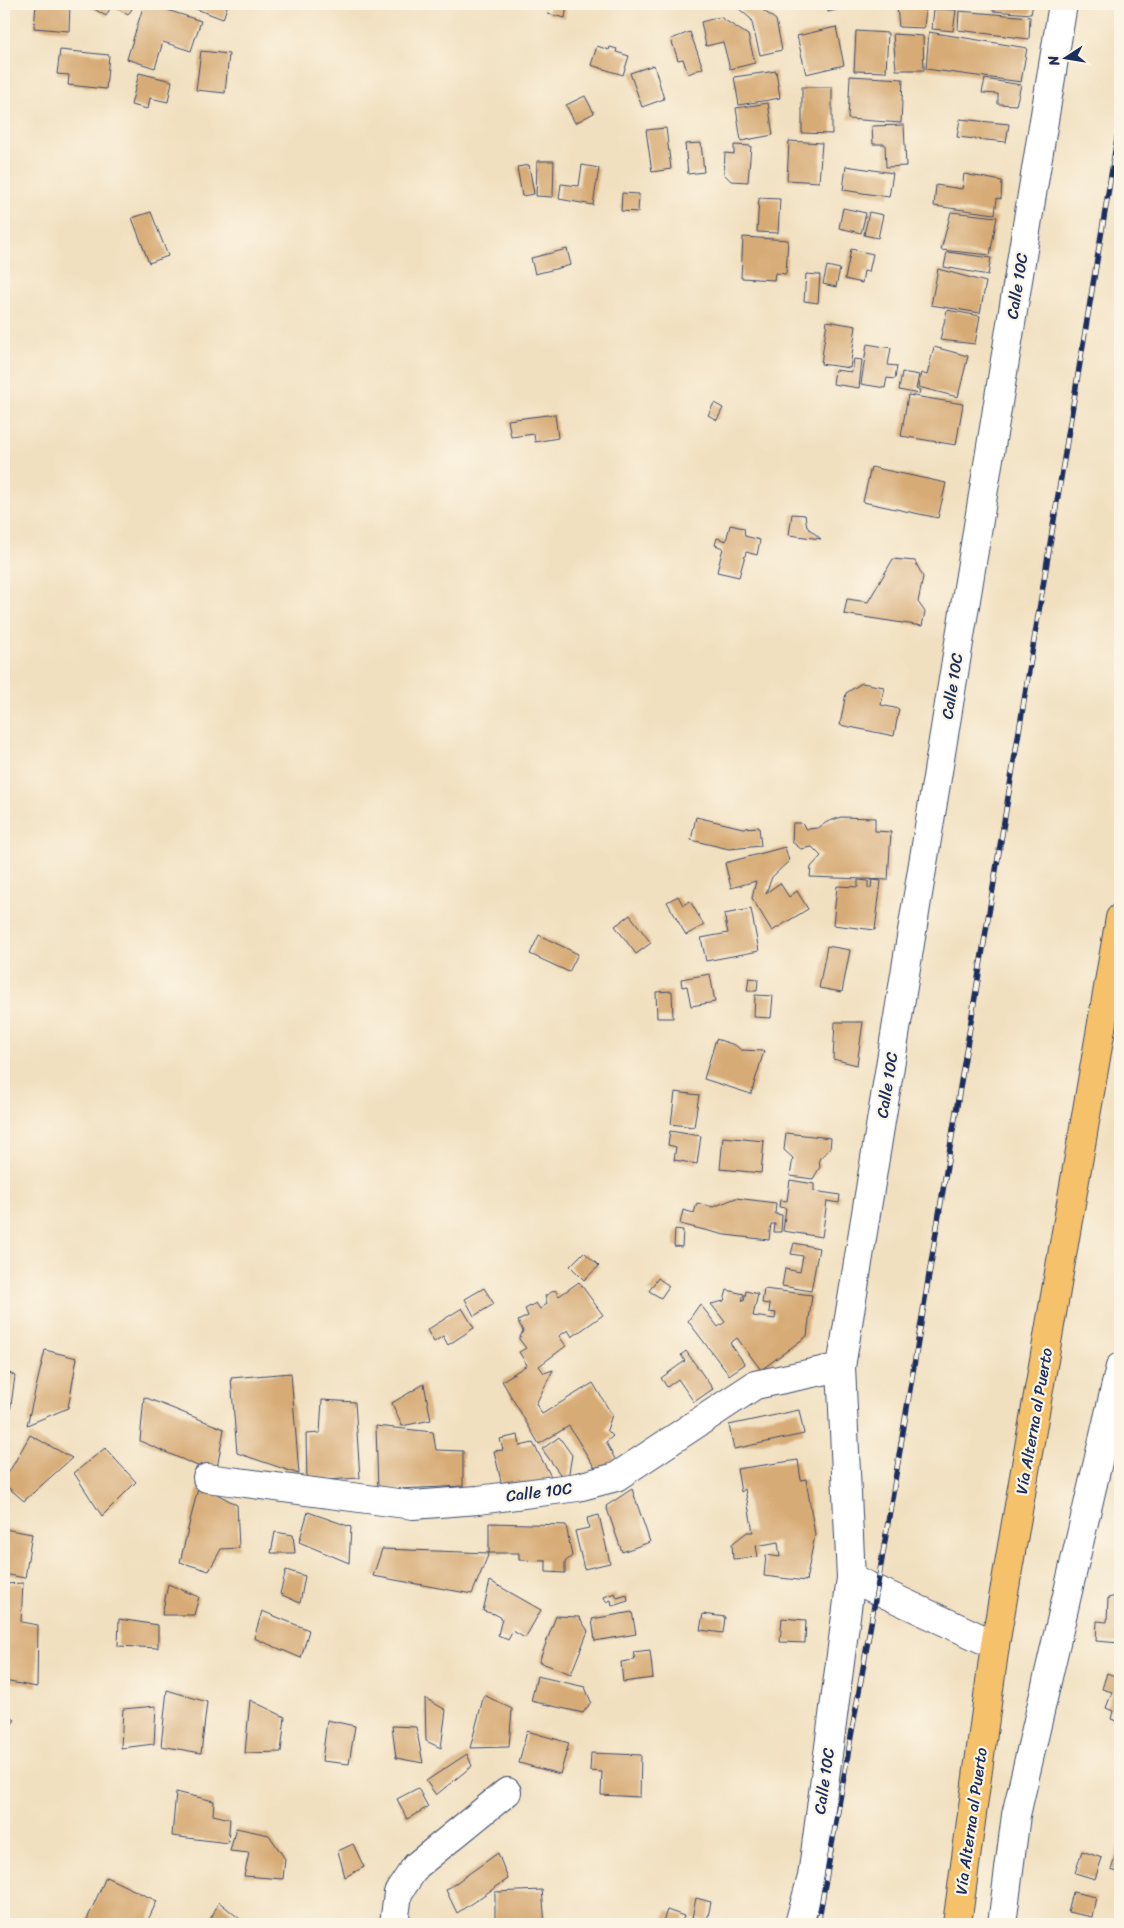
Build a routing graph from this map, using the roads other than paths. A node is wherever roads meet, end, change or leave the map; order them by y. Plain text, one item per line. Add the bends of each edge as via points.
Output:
1 (1063, 4) edge
2 (1120, 918) edge
3 (841, 1367) junction
4 (1120, 1367) edge
5 (1109, 1459) edge
6 (207, 1478) dead end
7 (851, 1578) junction
8 (995, 1645) junction
9 (507, 1792) dead end
10 (394, 1924) edge
11 (799, 1924) edge
12 (956, 1924) edge
13 (1002, 1924) edge

1 - 3 street, Calle 10C
2 - 8 main road, Vía Alterna al Puerto
3 - 6 street, Calle 10C via 754,1385 616,1477 578,1487 414,1505
3 - 7 street, Calle 10C
4 - 5 street
5 - 13 street via 1016,1815
7 - 8 street
7 - 11 street, Calle 10C via 812,1878
8 - 12 main road, Vía Alterna al Puerto
9 - 10 street via 416,1866 398,1893

